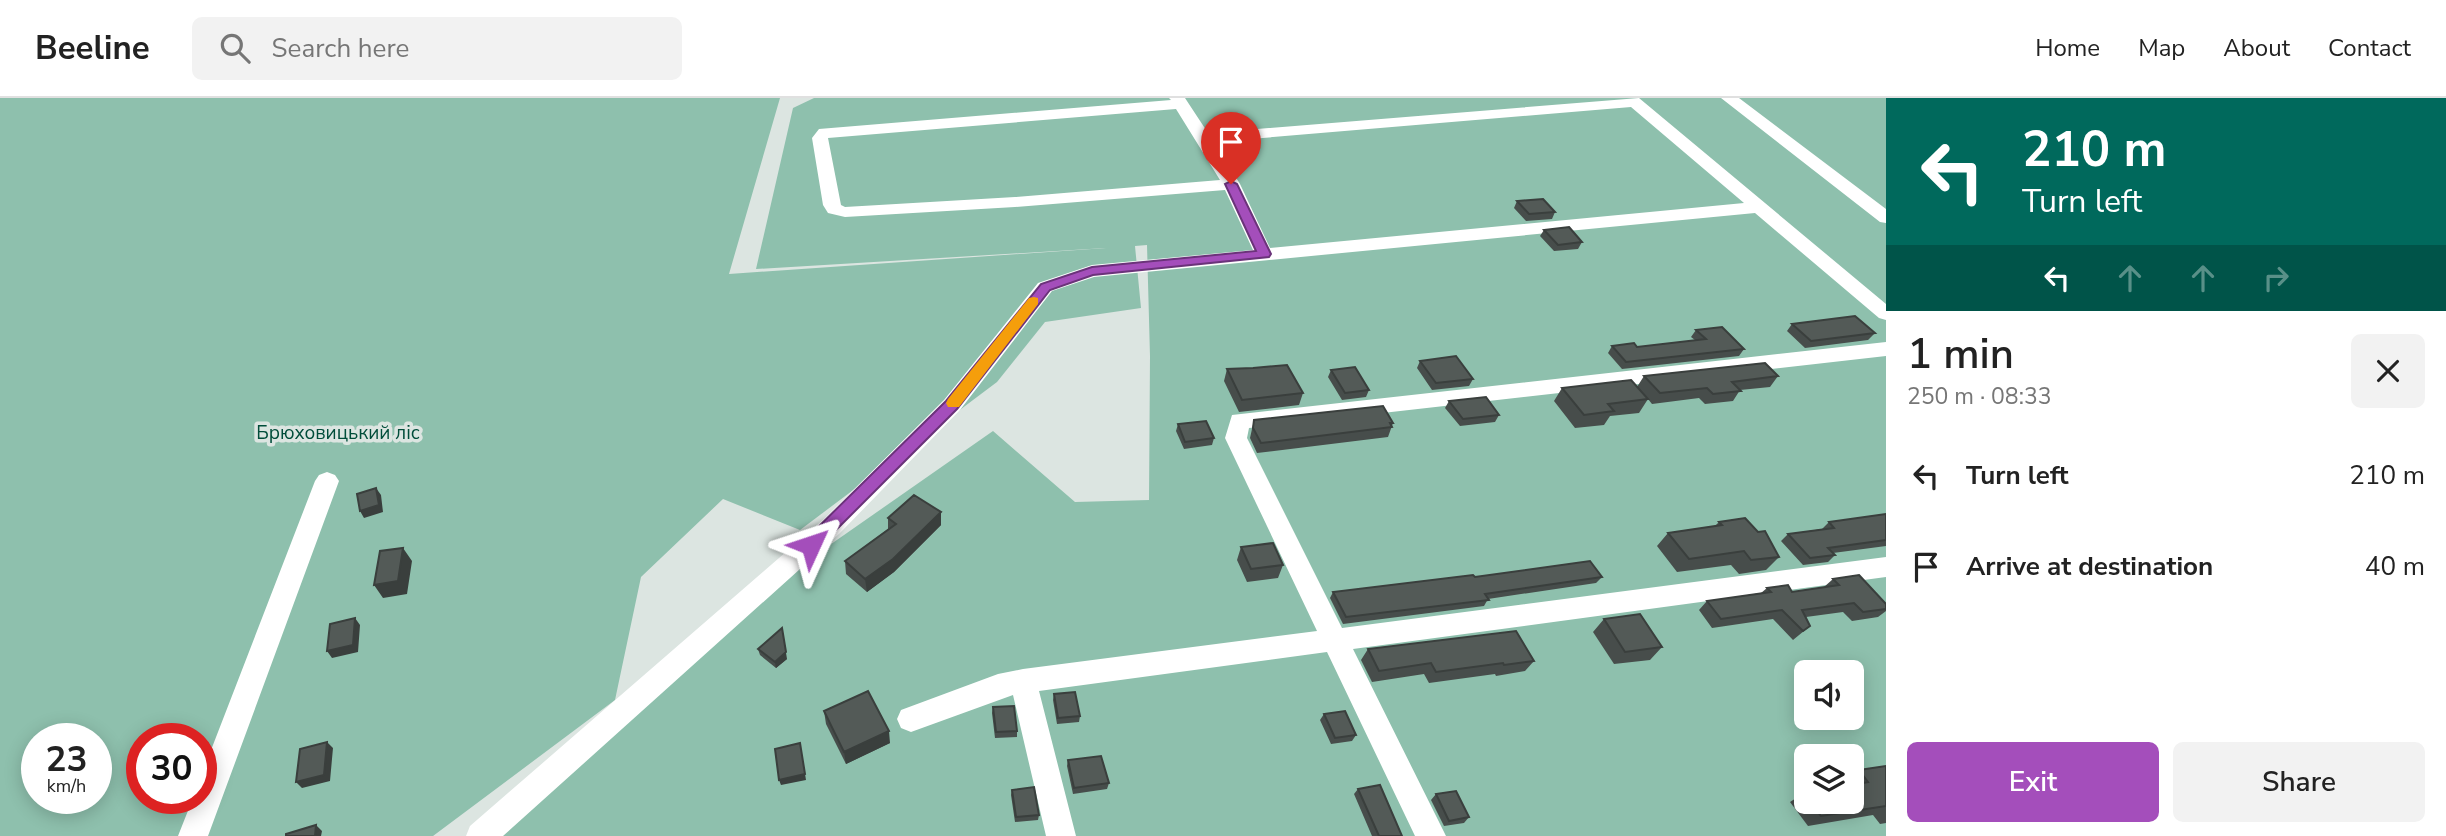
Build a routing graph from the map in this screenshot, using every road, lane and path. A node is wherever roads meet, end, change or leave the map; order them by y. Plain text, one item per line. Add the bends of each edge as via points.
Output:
1 (1729, 98) edge
2 (1632, 100) edge
3 (1179, 101) edge
4 (1203, 138) junction
5 (1231, 184) junction
6 (1760, 207) junction
7 (1886, 218) edge
8 (1264, 254) junction
9 (1886, 314) edge
10 (1886, 349) edge
11 (327, 481) dead end
12 (1886, 567) edge
13 (1336, 640) junction
14 (1023, 681) junction
15 (911, 719) dead end
16 (193, 836) edge
17 (481, 836) edge
18 (1061, 836) edge
19 (1431, 836) edge

1 - 7 street
2 - 4 street
2 - 6 street
3 - 4 street
3 - 5 street via 825,132 820,138 832,205 845,212
4 - 5 street
5 - 8 street
6 - 8 street
6 - 9 street
8 - 17 street via 1092,271 1045,287 952,405 832,526
10 - 13 street via 1240,421 1236,438
11 - 16 street
12 - 13 street
13 - 14 street
13 - 19 street
14 - 15 street
14 - 18 street

